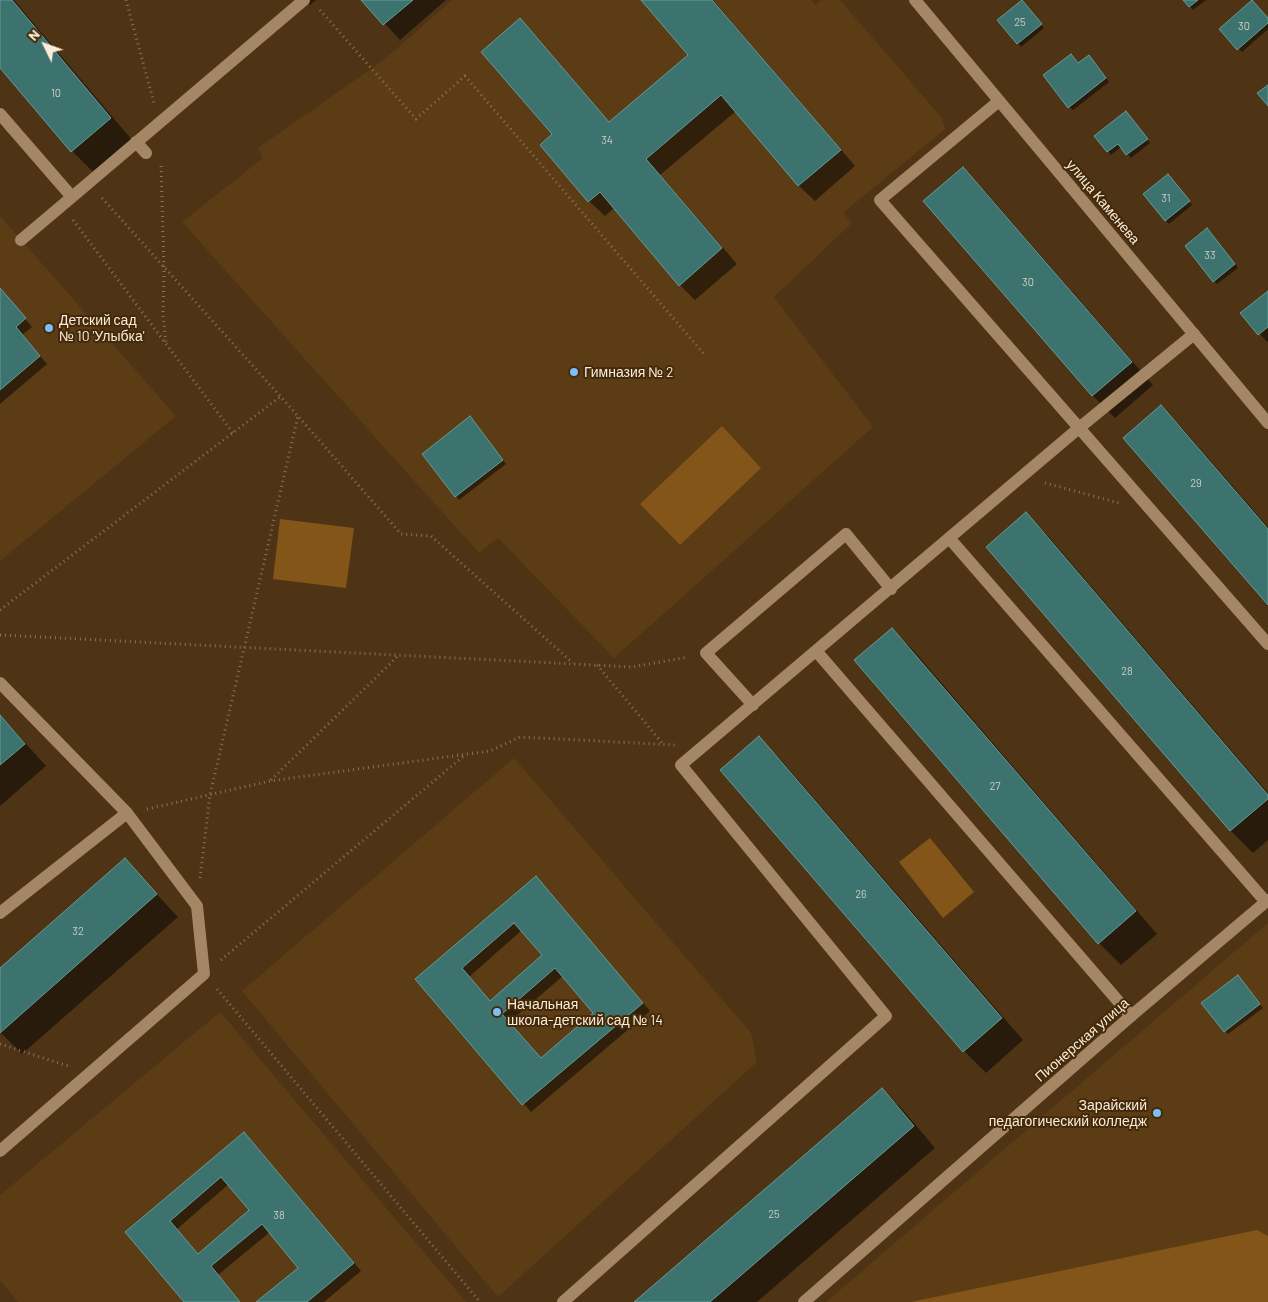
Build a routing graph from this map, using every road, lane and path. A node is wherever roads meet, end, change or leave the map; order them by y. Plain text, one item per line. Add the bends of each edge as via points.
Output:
1 (304, 0) edge
2 (915, 0) edge
3 (318, 8) dead end
4 (999, 101) junction
5 (0, 114) edge
6 (136, 142) junction
7 (146, 153) dead end
8 (96, 192) dead end
9 (67, 201) junction
10 (21, 240) dead end
11 (1194, 334) junction
12 (704, 354) dead end
13 (280, 397) junction
14 (298, 416) junction
15 (1268, 423) edge
16 (1079, 428) junction
17 (233, 433) junction
18 (1022, 477) junction
19 (1153, 512) junction
20 (950, 539) junction
21 (891, 589) junction
22 (0, 610) edge
23 (0, 635) edge
24 (1268, 644) edge
25 (244, 647) junction
26 (817, 652) junction
27 (706, 653) junction
28 (399, 655) junction
29 (574, 664) junction
30 (597, 664) junction
31 (0, 683) edge
32 (753, 705) junction
33 (663, 744) junction
34 (704, 746) junction
35 (466, 754) junction
36 (270, 781) junction
37 (210, 794) junction
38 (127, 813) junction
39 (1267, 901) edge
40 (197, 906) junction
41 (0, 912) edge
42 (204, 974) junction
43 (1131, 1016) junction
44 (0, 1044) edge
45 (90, 1073) junction
46 (0, 1151) edge
47 (480, 1302) edge
48 (563, 1302) edge
49 (804, 1302) edge

1 - 6 main road
2 - 4 main road, улица Каменева
3 - 12 path via 416,120 465,76
4 - 11 main road, улица Каменева
4 - 16 main road via 880,200
5 - 9 main road
6 - 7 main road
6 - 9 main road
8 - 13 path
9 - 10 main road
9 - 17 path
11 - 15 main road, улица Каменева
11 - 16 main road
13 - 14 path
13 - 17 path
14 - 25 path
14 - 29 path via 401,534 431,536
16 - 18 main road
16 - 19 main road
17 - 22 path
18 - 19 path
18 - 20 main road
19 - 24 main road
20 - 21 main road
20 - 39 main road
21 - 26 main road
21 - 27 main road via 846,534
23 - 25 path
25 - 28 path
25 - 37 path
26 - 32 main road
26 - 43 main road
27 - 30 path via 632,667
27 - 32 main road
28 - 29 path
28 - 36 path
29 - 30 path
30 - 33 path
31 - 38 main road
32 - 34 main road
33 - 34 path
33 - 35 path via 520,737 490,751
34 - 48 main road via 681,765 886,1016
35 - 36 path
35 - 42 path
36 - 37 path
37 - 38 path
37 - 40 path
38 - 40 main road
38 - 41 main road
39 - 43 main road, Пионерская улица
40 - 42 main road
42 - 45 main road
42 - 47 path
43 - 49 main road, Пионерская улица
44 - 45 path
45 - 46 main road

